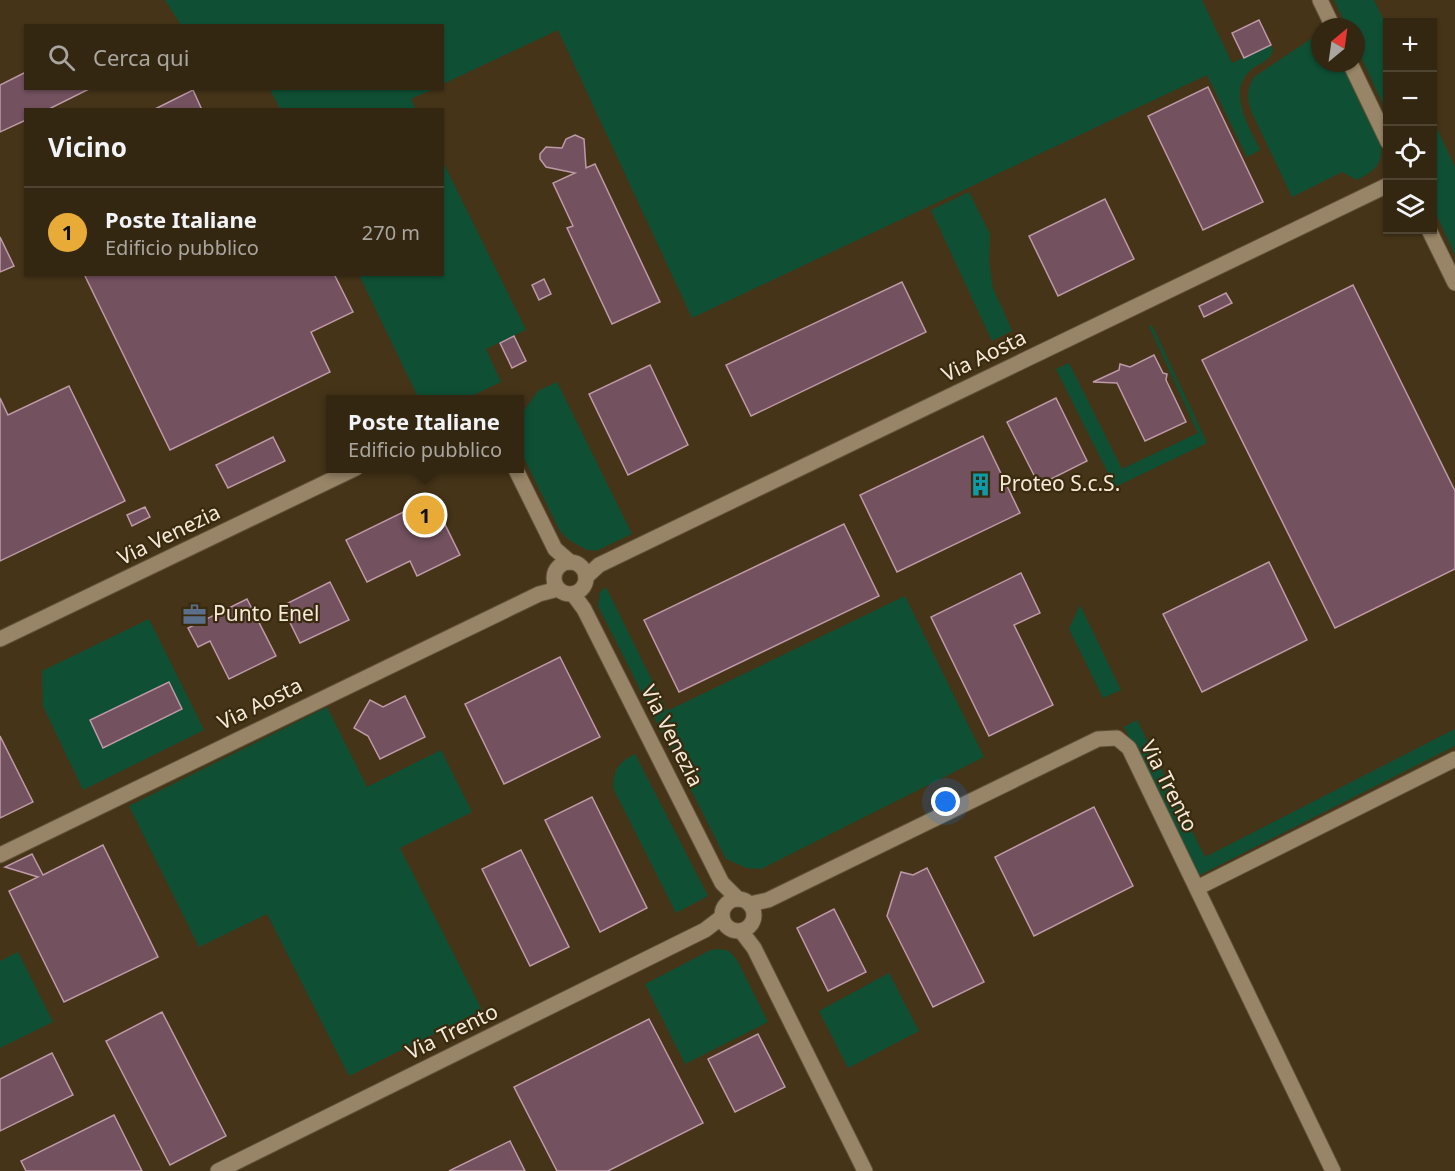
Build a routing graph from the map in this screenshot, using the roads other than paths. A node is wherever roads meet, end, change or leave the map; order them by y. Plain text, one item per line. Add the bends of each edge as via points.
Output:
1 (1320, 0) edge
2 (1329, 18) edge
3 (1354, 72) edge
4 (1383, 132) edge
5 (1383, 187) edge
6 (1431, 234) edge
7 (1455, 283) edge
8 (346, 473) edge
9 (517, 473) edge
10 (570, 578) junction
11 (0, 639) edge
12 (1455, 759) edge
13 (0, 855) edge
14 (1197, 888) junction
15 (738, 915) junction
16 (218, 1171) edge
17 (865, 1171) edge
18 (1333, 1171) edge

1 - 2 street
3 - 4 street
5 - 10 street, Via Aosta
6 - 7 street
8 - 11 street, Via Venezia
9 - 10 street, Via Venezia
10 - 13 street, Via Aosta
10 - 15 street, Via Venezia
12 - 14 street
14 - 15 street, Via Trento via 1129,748 1117,738 1104,736
14 - 18 street, Via Trento
15 - 16 street, Via Trento
15 - 17 street

